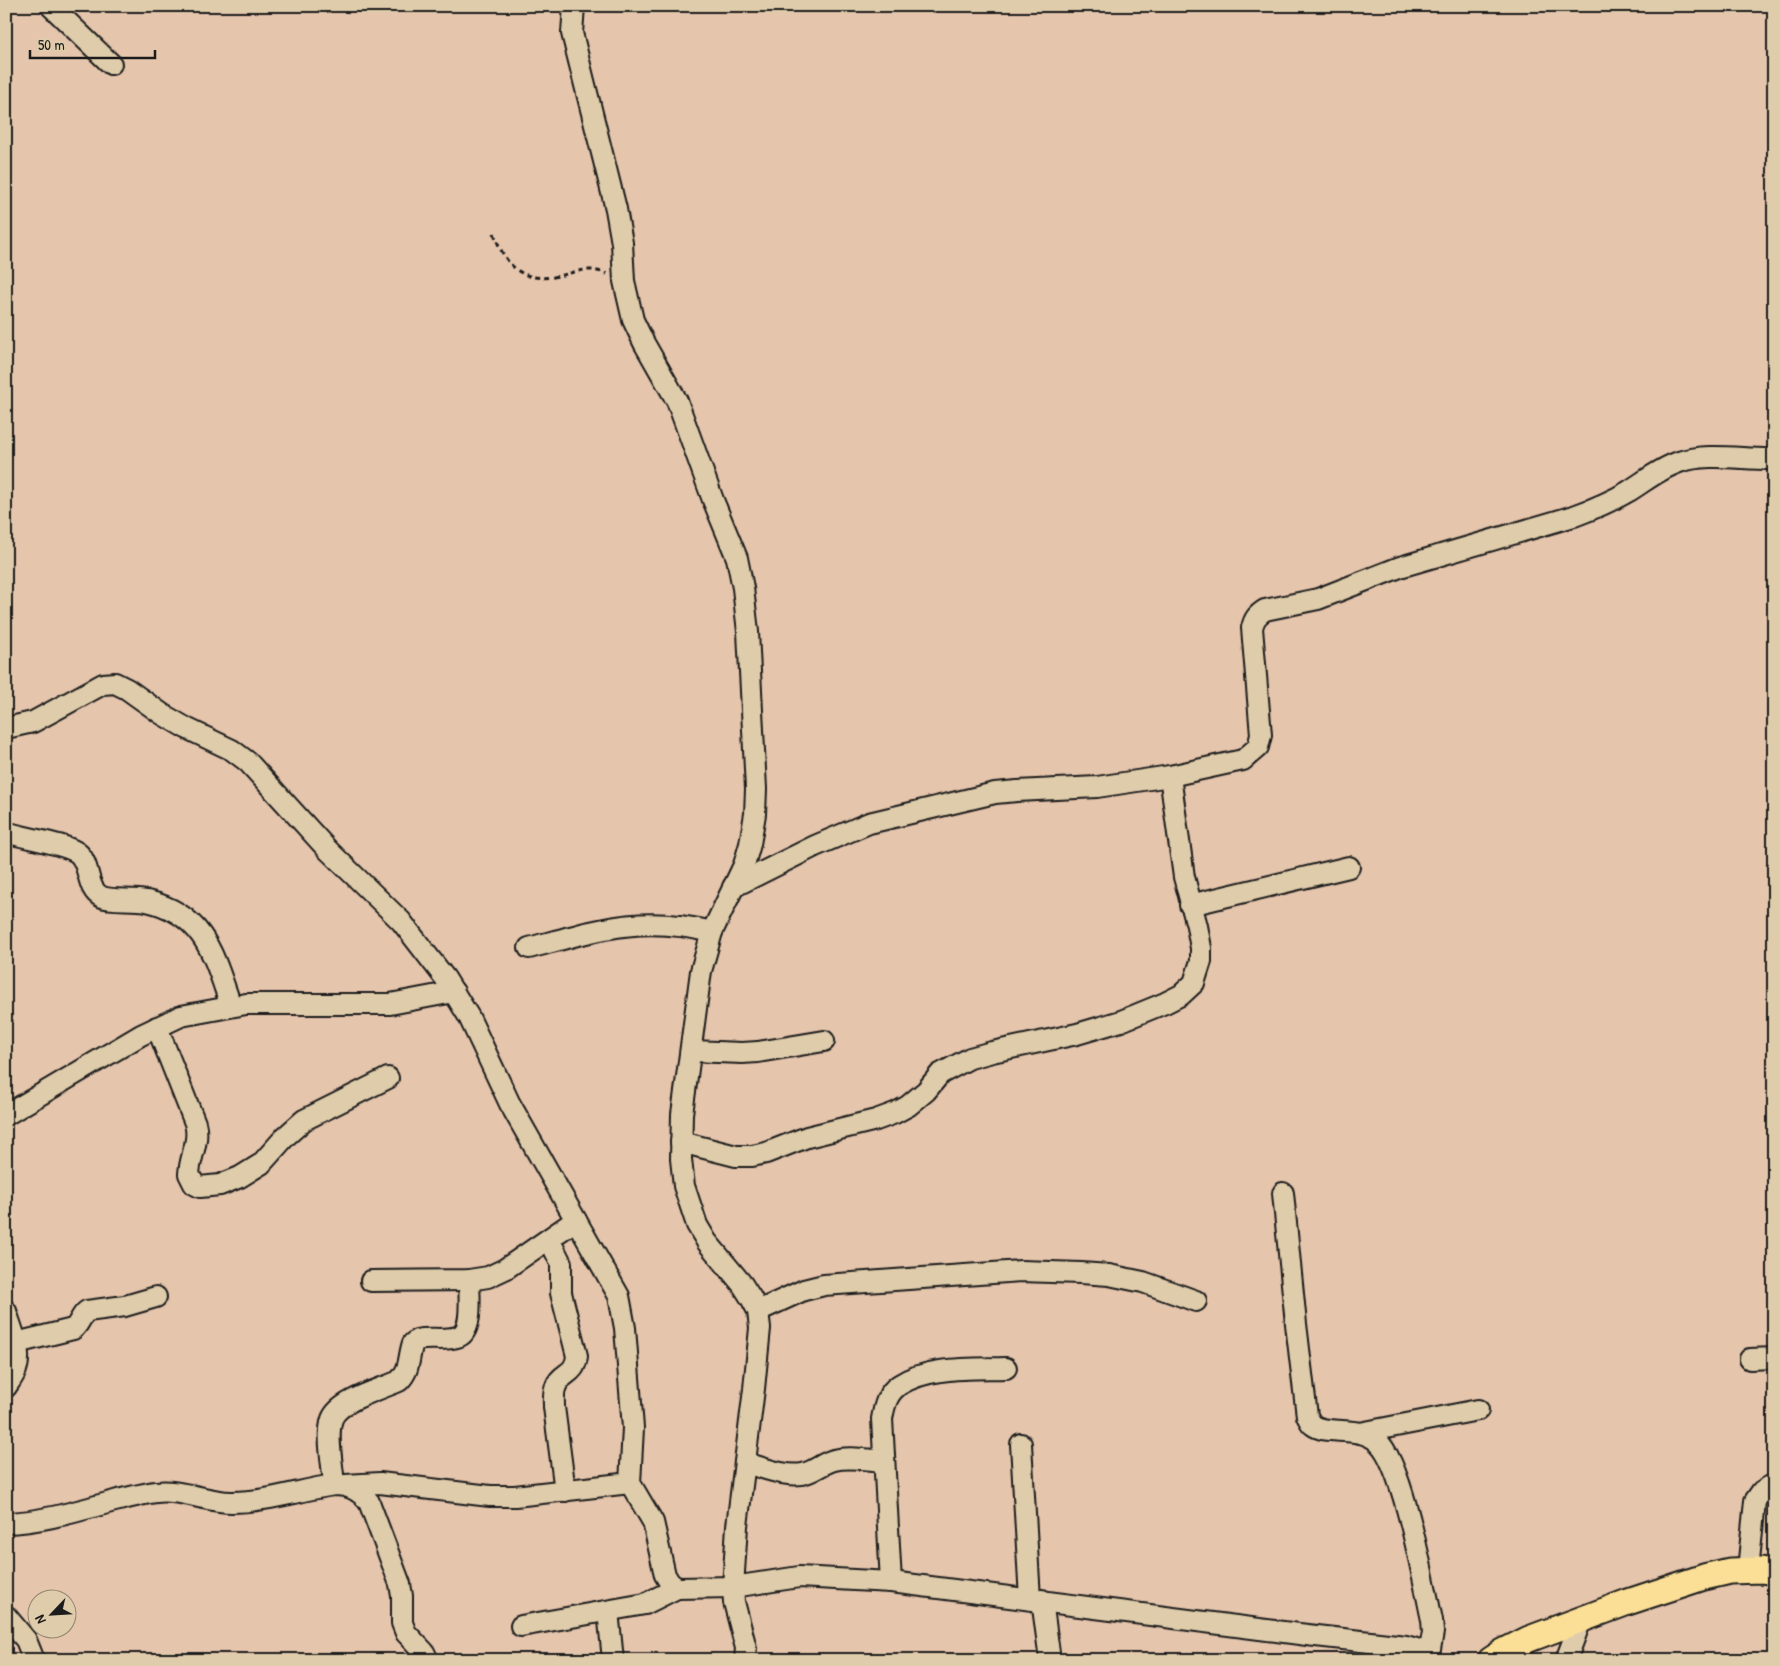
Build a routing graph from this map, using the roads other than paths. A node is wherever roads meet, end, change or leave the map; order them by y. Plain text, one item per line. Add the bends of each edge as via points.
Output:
1 (51, 6) edge
2 (574, 6) edge
3 (111, 64) dead end
4 (1774, 458) edge
5 (6, 728) edge
6 (1170, 776) junction
7 (6, 832) edge
8 (1348, 867) dead end
9 (734, 887) junction
10 (1190, 905) junction
11 (712, 932) junction
12 (529, 948) dead end
13 (454, 992) junction
14 (231, 1006) junction
15 (157, 1027) junction
16 (824, 1041) dead end
17 (692, 1051) junction
18 (388, 1078) dead end
19 (6, 1115) edge
20 (681, 1142) junction
21 (1283, 1193) dead end
22 (576, 1220) junction
23 (549, 1239) junction
24 (469, 1280) junction
25 (371, 1281) dead end
26 (156, 1297) dead end
27 (1196, 1300) dead end
28 (6, 1311) edge
29 (758, 1311) junction
30 (16, 1343) junction
31 (1774, 1358) edge
32 (1750, 1359) dead end
33 (1006, 1368) dead end
34 (6, 1387) edge
35 (1478, 1410) dead end
36 (1360, 1432) junction
37 (1021, 1444) dead end
38 (884, 1461) junction
39 (744, 1463) junction
40 (630, 1484) junction
41 (1774, 1484) edge
42 (339, 1485) junction
43 (565, 1491) junction
44 (6, 1523) edge
45 (1748, 1570) junction
46 (1774, 1572) edge
47 (891, 1582) junction
48 (727, 1587) junction
49 (682, 1588) junction
50 (1036, 1600) junction
51 (608, 1611) junction
52 (6, 1616) edge
53 (1581, 1620) junction
54 (521, 1626) dead end
55 (1430, 1657) edge
56 (33, 1659) edge
57 (428, 1660) edge
58 (613, 1660) edge
59 (745, 1660) edge
60 (1050, 1660) edge
61 (1491, 1660) edge
62 (1566, 1660) edge

1 - 3 street
2 - 9 street via 572,33 616,209 624,281 634,320 688,427 737,558 743,588 748,632 755,814 744,865
4 - 6 street via 1695,458 1680,462 1600,506 1574,516 1400,567 1318,599 1265,610 1258,614 1252,628 1261,735 1258,747 1243,760
5 - 13 street via 34,722 94,688 114,683 186,728 232,750 248,762 328,850 401,921
6 - 9 street via 1097,787 996,793 869,823
6 - 10 street
7 - 14 street via 80,855 93,889 102,897 149,901 187,920 208,945
8 - 10 street
9 - 11 street
10 - 20 street via 1197,926 1201,961 1194,983 1165,1003 1077,1034 970,1058 940,1074 926,1091 895,1113 807,1137 766,1153 736,1156
11 - 12 street via 686,925 625,924
11 - 17 street via 701,971
13 - 14 street via 390,1004
13 - 22 street via 510,1104
14 - 15 street via 181,1016
15 - 18 street via 196,1123 198,1131 188,1174 200,1187 220,1185 249,1173 304,1120
15 - 19 street
16 - 17 street via 758,1052
17 - 20 street
20 - 29 street via 684,1186 697,1225 742,1284
21 - 36 street via 1307,1416 1313,1426
22 - 23 street
22 - 40 street via 615,1288 622,1309 633,1428
23 - 24 street via 505,1269 488,1277
23 - 43 street via 561,1263 561,1293 577,1356 573,1370 560,1380 554,1394
24 - 25 street
24 - 42 street via 469,1317 464,1334 417,1340 411,1348 410,1366 399,1381 346,1404 332,1417 330,1434
26 - 30 street via 125,1306 87,1311 73,1329
27 - 29 street via 1143,1282 1109,1275 1021,1271 824,1285 804,1290
28 - 30 street
29 - 39 street via 760,1328
30 - 34 street via 19,1361
31 - 32 street
33 - 38 street via 936,1372 898,1386 884,1407
35 - 36 street
36 - 55 street via 1379,1443 1396,1474 1432,1620
37 - 50 street
38 - 39 street via 833,1460 801,1474 787,1474
38 - 47 street
39 - 48 street
40 - 43 street
40 - 49 street via 653,1522 665,1575 670,1583
41 - 45 street via 1762,1491 1754,1510
42 - 43 street via 385,1484 490,1496
42 - 44 street via 231,1502 177,1492 157,1492 66,1514
42 - 57 street via 354,1488 368,1502 400,1584 402,1623
45 - 46 main road
45 - 53 main road via 1704,1577
47 - 48 street via 799,1577
47 - 50 street
48 - 49 street
48 - 59 street via 746,1648
49 - 51 street via 646,1604
50 - 55 street via 1406,1646 1421,1650
50 - 60 street
51 - 54 street
51 - 58 street
52 - 56 street via 26,1640
53 - 61 main road via 1529,1639
53 - 62 street

